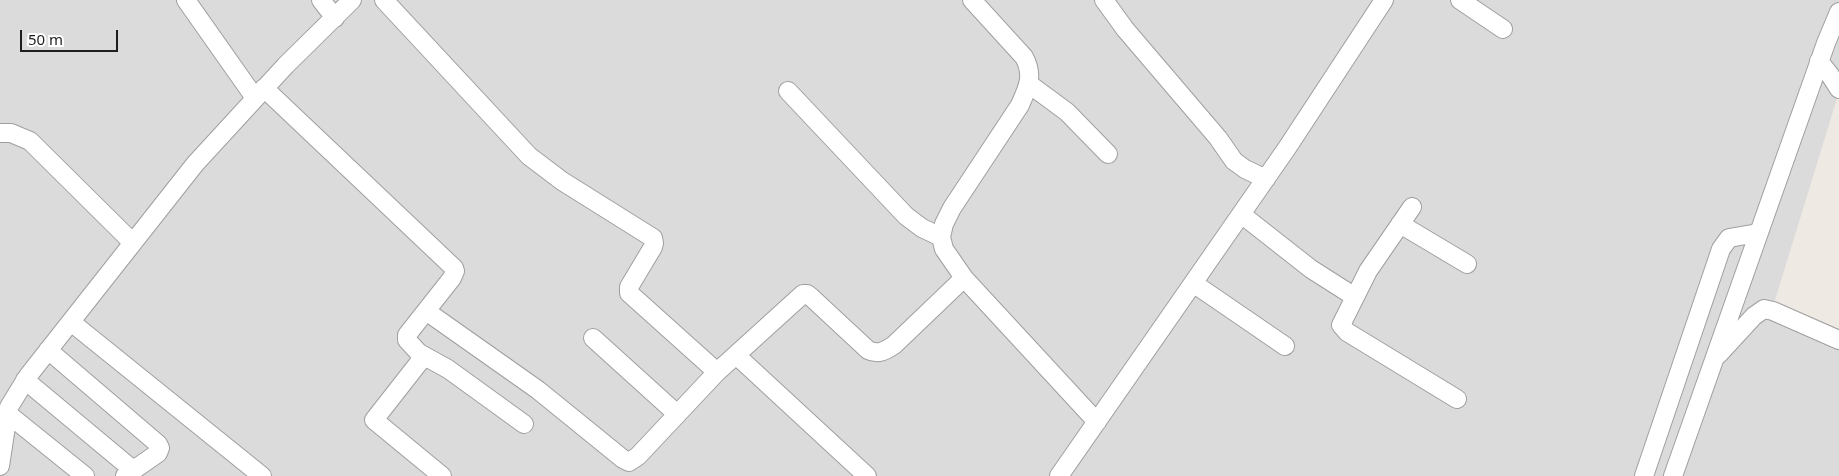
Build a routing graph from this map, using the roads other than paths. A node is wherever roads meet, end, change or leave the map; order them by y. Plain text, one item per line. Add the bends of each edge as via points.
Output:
1 (186, 0) edge
2 (321, 0) edge
3 (352, 0) edge
4 (384, 0) edge
5 (972, 0) edge
6 (1104, 0) edge
7 (1384, 0) edge
8 (1460, 0) edge
9 (1839, 12) edge
10 (335, 18) junction
11 (1503, 29) dead end
12 (1819, 61) junction
13 (1029, 84) junction
14 (1839, 89) edge
15 (788, 91) dead end
16 (260, 93) junction
17 (0, 134) edge
18 (1108, 154) dead end
19 (1266, 179) junction
20 (1412, 207) dead end
21 (1241, 214) junction
22 (1400, 224) junction
23 (1758, 233) junction
24 (941, 237) junction
25 (132, 244) junction
26 (1467, 264) dead end
27 (964, 278) junction
28 (1193, 283) junction
29 (1355, 297) junction
30 (426, 311) junction
31 (71, 322) junction
32 (592, 338) dead end
33 (1839, 340) edge
34 (1284, 346) dead end
35 (48, 350) junction
36 (419, 353) junction
37 (736, 355) junction
38 (1713, 361) junction
39 (717, 372) junction
40 (25, 380) junction
41 (1457, 399) dead end
42 (6, 406) edge
43 (677, 414) junction
44 (1097, 422) junction
45 (524, 424) dead end
46 (0, 466) edge
47 (631, 469) edge
48 (129, 473) edge
49 (85, 476) edge
50 (262, 476) edge
51 (442, 476) edge
52 (867, 476) edge
53 (1059, 476) edge
54 (1644, 476) edge
55 (1673, 476) edge

1 - 16 street
2 - 10 street
3 - 10 street
4 - 39 street via 528,156 652,238 653,247 629,286 629,293
5 - 13 street via 1024,57 1030,70
6 - 19 street via 1234,161
7 - 19 street
8 - 11 street
9 - 12 street
10 - 16 street
12 - 14 street
12 - 23 street
13 - 18 street via 1067,112
13 - 24 street via 1020,105 952,208
15 - 24 street via 906,216
16 - 25 street via 195,164
16 - 30 street via 454,268 452,278
17 - 25 street via 11,133 30,141
19 - 21 street
20 - 22 street
21 - 28 street
21 - 29 street via 1305,264
22 - 26 street
22 - 29 street via 1368,271
23 - 38 street
23 - 54 street via 1729,238 1721,249
24 - 27 street via 944,249
25 - 31 street
27 - 37 street via 894,345 880,352 868,350 807,294 800,296
27 - 44 street
28 - 34 street
28 - 44 street
29 - 41 street via 1342,323 1344,330
30 - 36 street via 407,337
30 - 47 street via 538,390
31 - 35 street
31 - 50 street
32 - 43 street
33 - 38 street via 1764,310 1754,316
35 - 40 street
35 - 48 street via 158,444 158,453
36 - 45 street via 444,366
36 - 51 street via 420,364 374,420
37 - 39 street
37 - 52 street
38 - 55 street
39 - 43 street
40 - 42 street
40 - 48 street
42 - 46 street
42 - 49 street
43 - 47 street via 632,461
44 - 53 street

